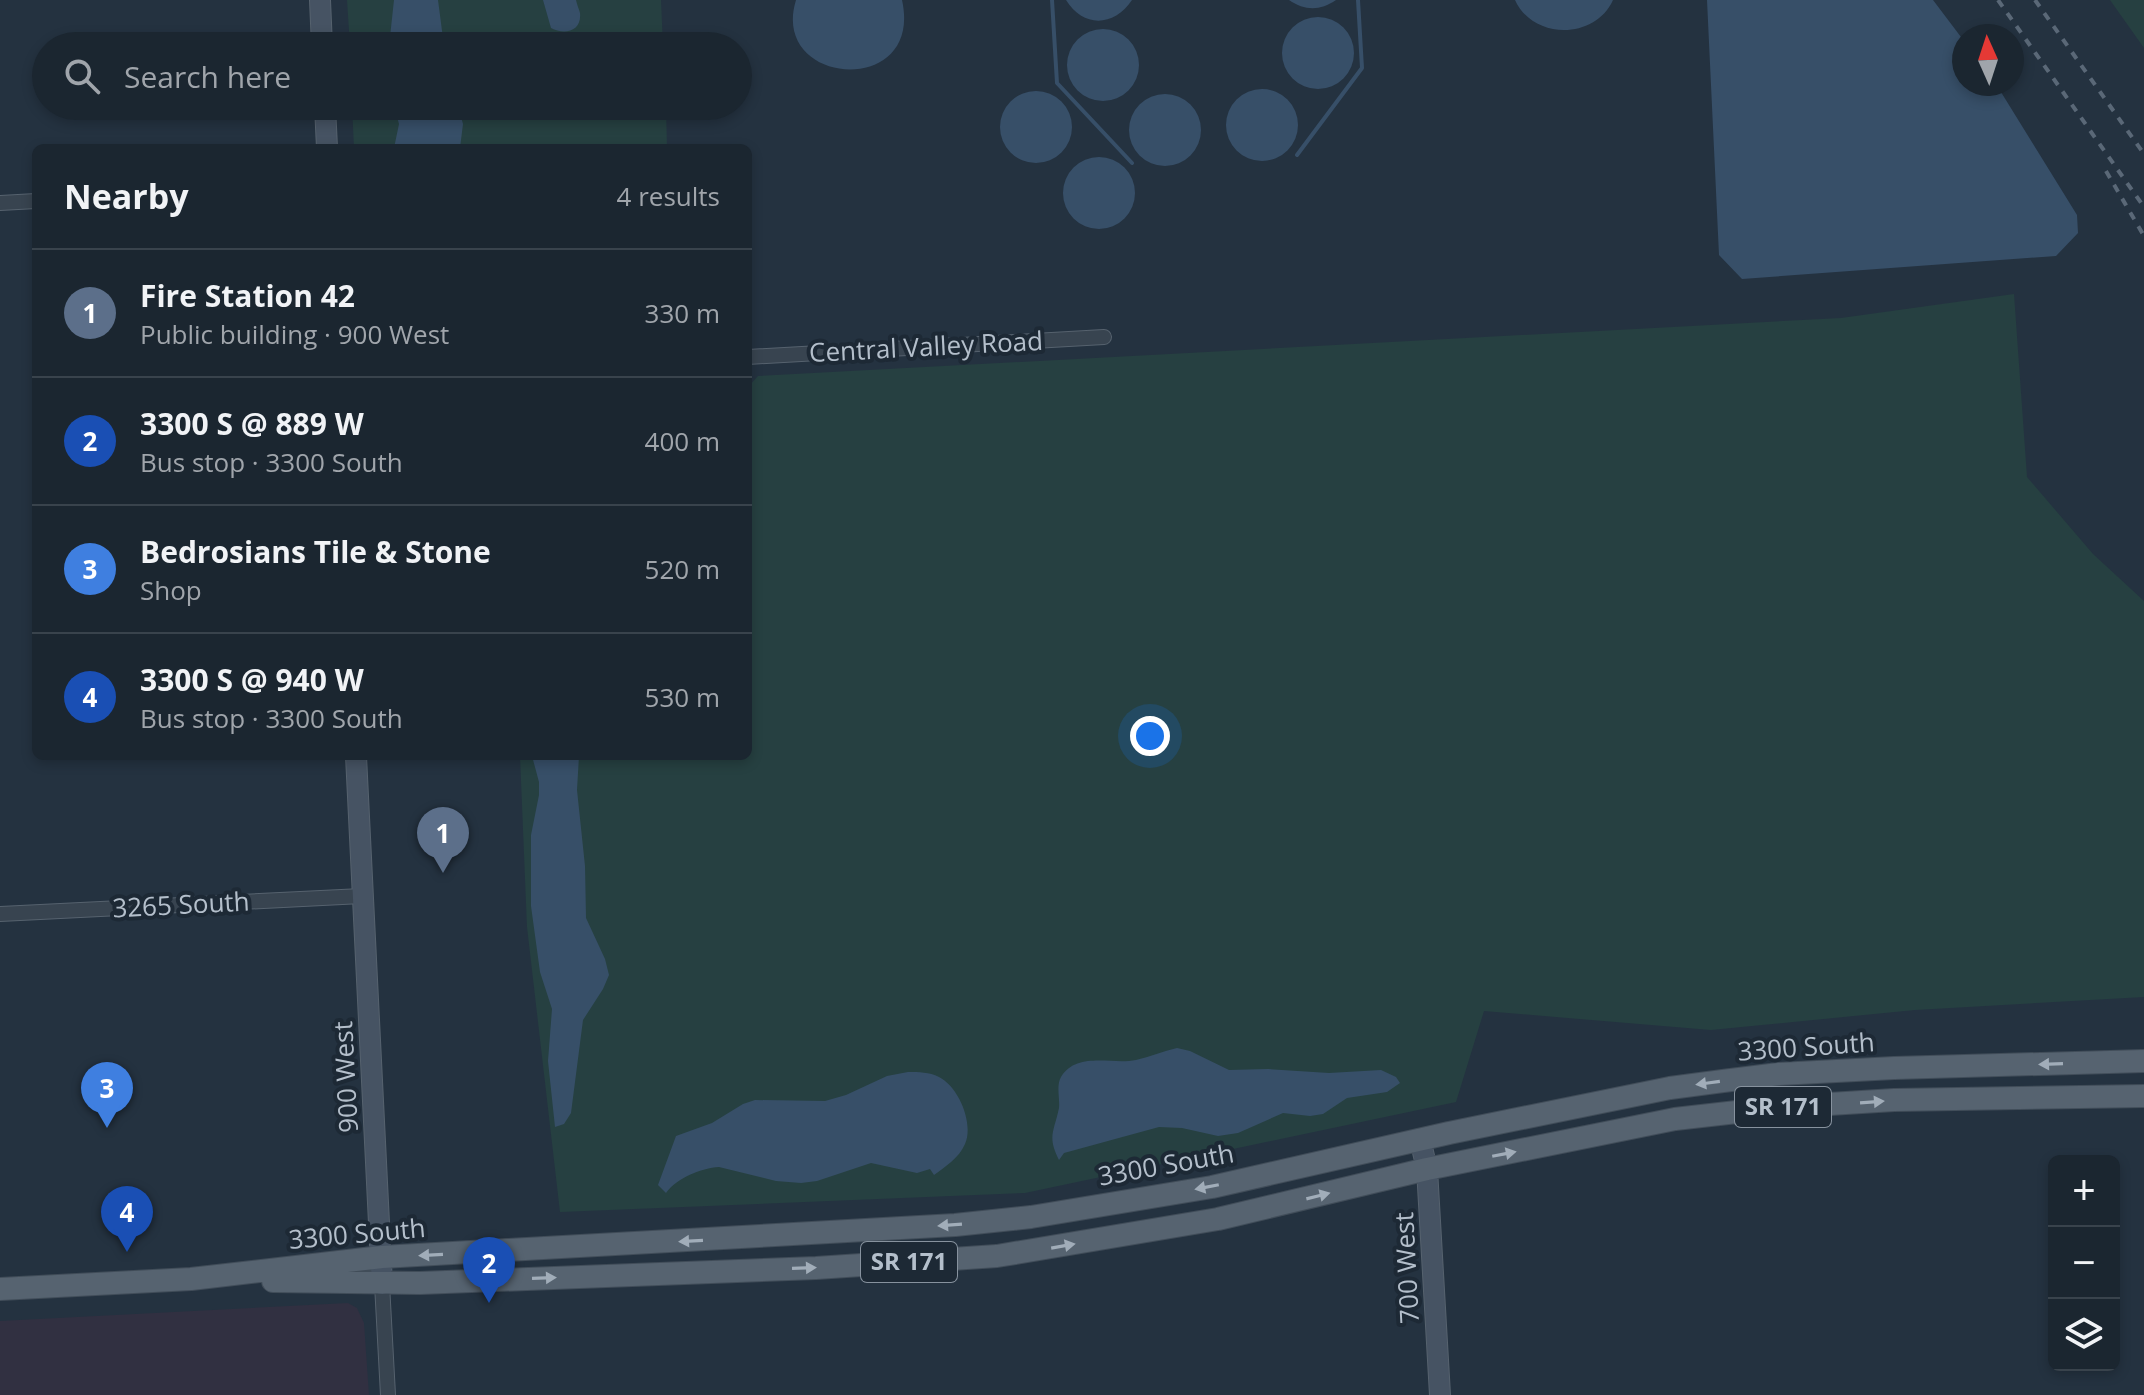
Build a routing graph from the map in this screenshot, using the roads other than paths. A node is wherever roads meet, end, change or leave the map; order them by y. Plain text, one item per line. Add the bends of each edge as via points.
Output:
1 (320, 0) edge
2 (321, 32) edge
3 (326, 120) edge
4 (327, 144) edge
5 (32, 201) edge
6 (0, 203) edge
7 (1104, 337) dead end
8 (752, 357) edge
9 (356, 760) edge
10 (362, 896) junction
11 (0, 914) edge
12 (2144, 1061) edge
13 (2144, 1096) edge
14 (1420, 1139) junction
15 (1427, 1169) junction
16 (382, 1257) junction
17 (191, 1279) junction
18 (382, 1284) junction
19 (0, 1289) edge
20 (388, 1395) edge
21 (1440, 1395) edge

1 - 2 main road
3 - 4 main road
5 - 6 street
7 - 8 street, Central Valley Road
9 - 10 main road, 900 West
10 - 11 street, 3265 South
10 - 16 main road, 900 West
12 -> 14 main road, 3300 South / SR 171 via 1779,1074 1670,1088
15 -> 13 main road, 3300 South / SR 171 via 1728,1112 1894,1100
14 - 15 main road, 700 West
14 -> 16 main road, 3300 South / SR 171 via 1212,1187 1031,1217
18 -> 15 main road, 3300 South / SR 171 via 997,1256 1218,1219
15 - 21 main road, 700 West
16 - 17 main road, 3300 South / SR 171
16 - 18 main road, 900 West
17 - 18 main road, 3300 South / SR 171
17 - 19 main road, 3300 South / SR 171
18 - 20 street, 900 West

